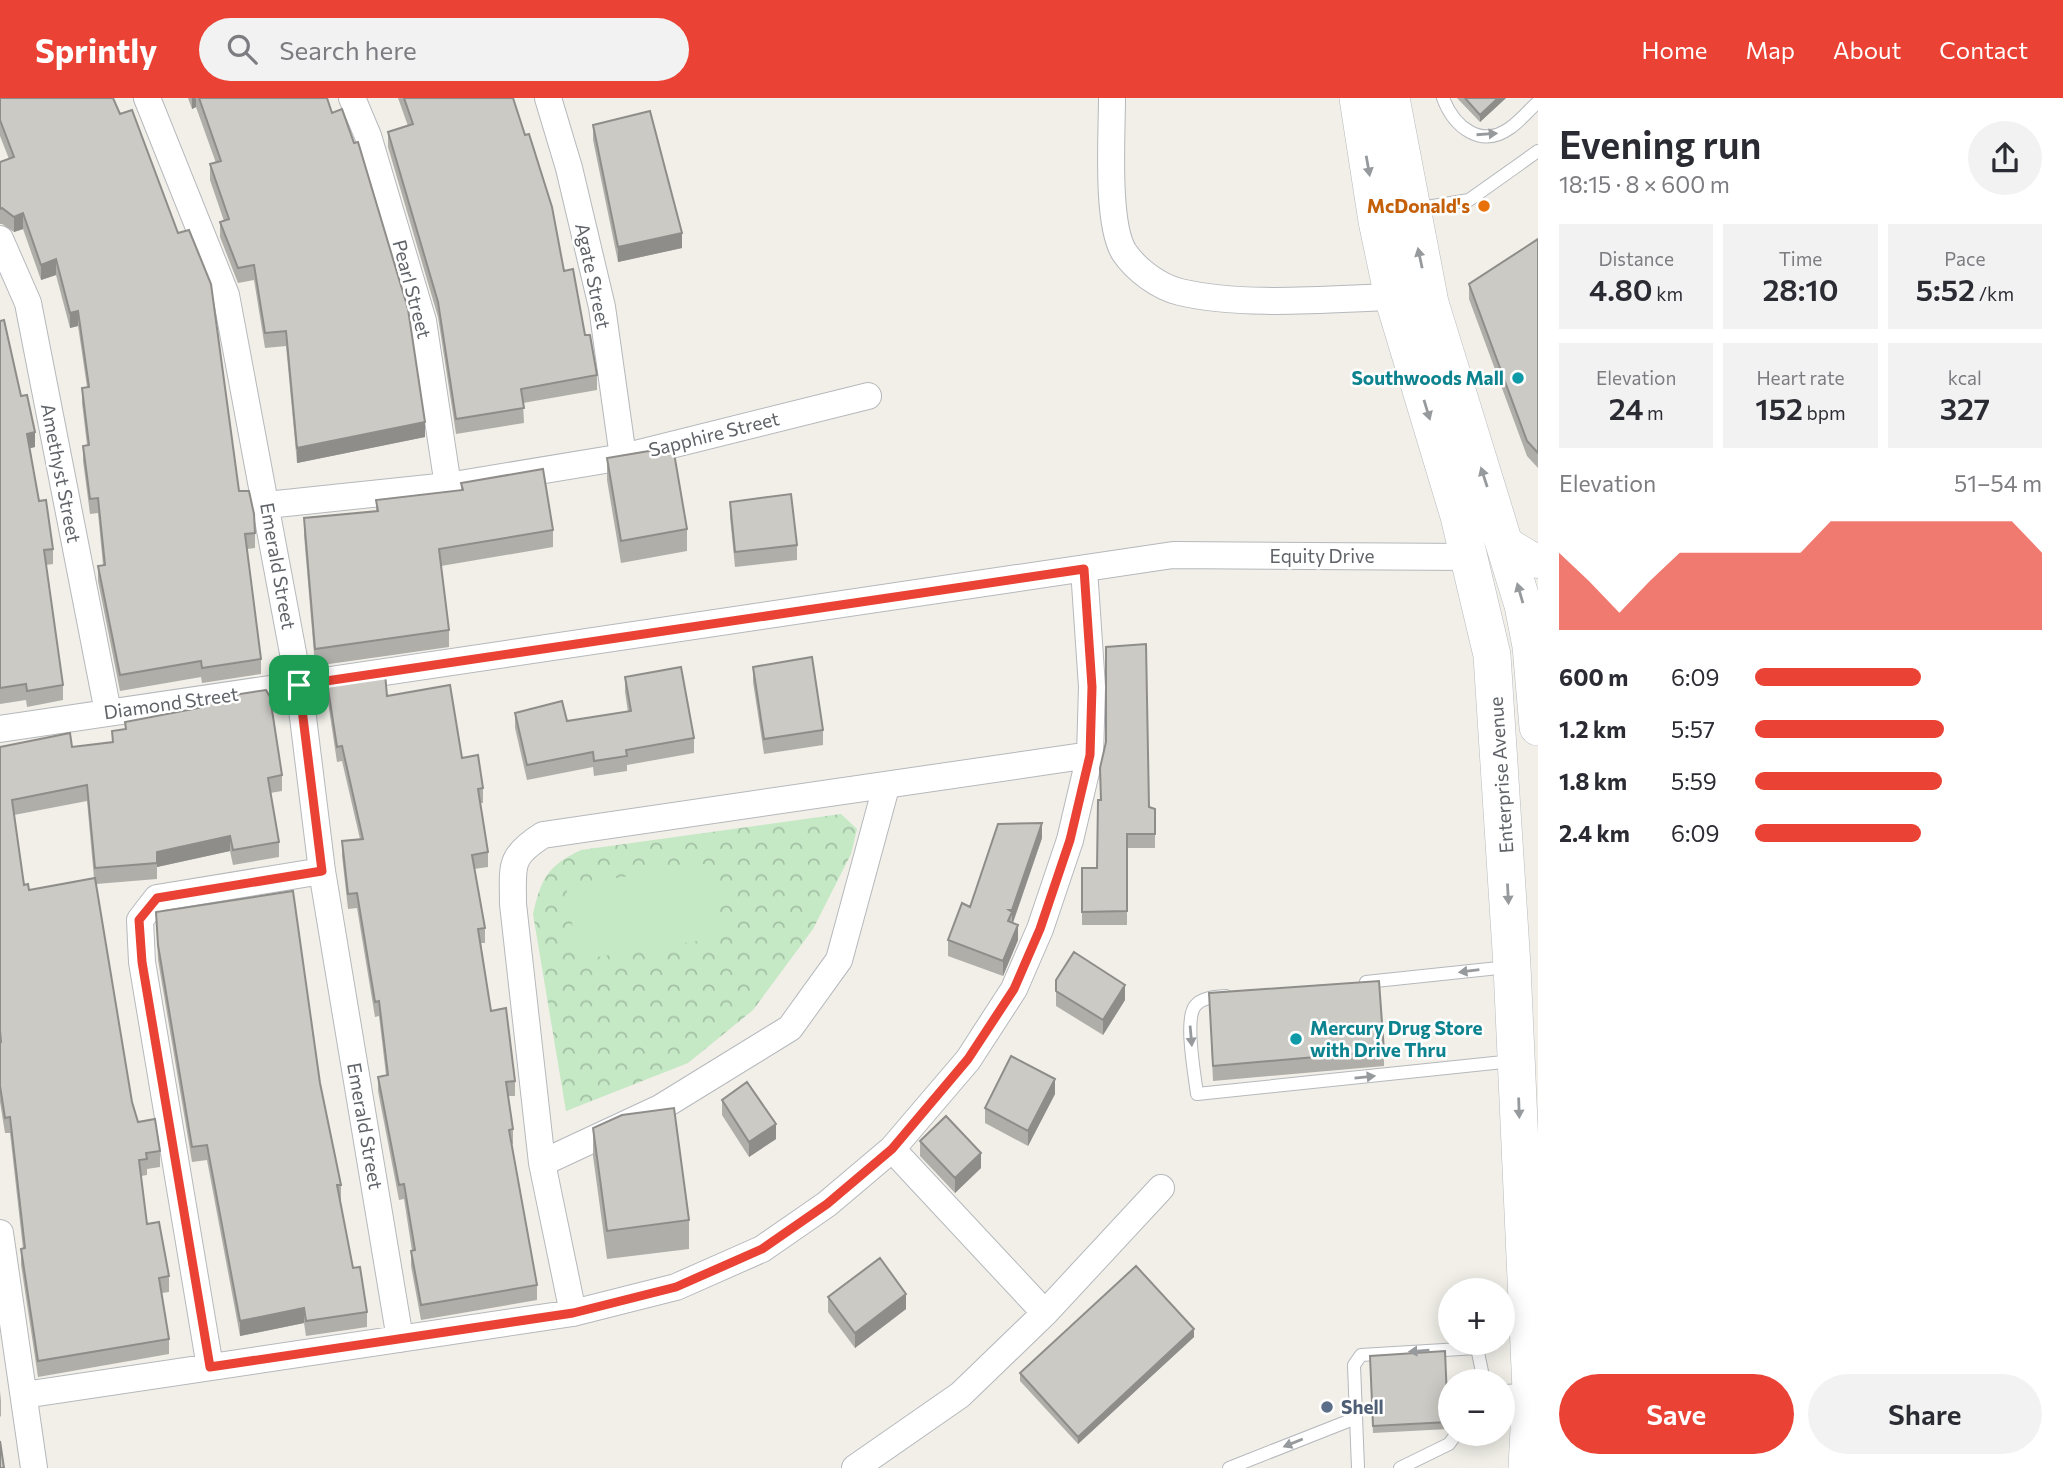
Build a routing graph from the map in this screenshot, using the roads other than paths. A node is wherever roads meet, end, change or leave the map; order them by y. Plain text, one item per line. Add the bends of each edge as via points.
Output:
1 (147, 98) edge
2 (352, 98) edge
3 (548, 98) edge
4 (1112, 98) edge
5 (1358, 98) edge
6 (1391, 98) edge
7 (1443, 98) edge
8 (1538, 102) edge
9 (1538, 151) edge
10 (1410, 210) junction
11 (0, 239) edge
12 (1393, 297) junction
13 (868, 396) dead end
14 (623, 457) junction
15 (448, 486) junction
16 (267, 505) junction
17 (1505, 542) junction
18 (1172, 555) joint
19 (1471, 557) junction
20 (1538, 562) edge
21 (1084, 569) junction
22 (1535, 645) edge
23 (1492, 654) junction
24 (299, 685) junction
25 (108, 712) junction
26 (1538, 727) edge
27 (0, 729) edge
28 (1090, 755) junction
29 (886, 787) junction
30 (322, 871) junction
31 (1512, 966) junction
32 (1357, 983) edge
33 (1235, 996) edge
34 (1517, 1060) junction
35 (892, 1149) junction
36 (542, 1163) junction
37 (1161, 1188) dead end
38 (0, 1233) edge
39 (573, 1313) junction
40 (1045, 1313) junction
41 (400, 1339) junction
42 (210, 1367) junction
43 (1482, 1369) edge
44 (1517, 1390) edge
45 (24, 1395) junction
46 (1356, 1418) junction
47 (1445, 1446) edge
48 (34, 1468) edge
49 (855, 1468) edge
50 (1229, 1468) edge
51 (1358, 1468) edge
52 (1399, 1468) edge
53 (1527, 1468) edge

1 - 16 street, Emerald Street via 226,295
2 - 15 street, Pearl Street via 368,136 423,321
3 - 14 street, Agate Street via 602,307
4 - 12 street via 1115,216 1123,250 1147,276 1178,292 1254,299
5 -> 12 main road, Enterprise Avenue
6 - 10 main road, Enterprise Avenue
7 -> 8 lane via 1460,126 1472,135 1490,137 1510,129
9 - 10 lane via 1469,201
17 -> 10 main road, Enterprise Avenue via 1430,303
11 - 25 street, Amethyst Street via 28,303
12 -> 19 main road, Enterprise Avenue
13 - 14 street, Sapphire Street
14 - 15 street, Sapphire Street
15 - 16 street, Sapphire Street
16 - 24 street, Emerald Street
17 - 20 street
22 -> 17 main road, Enterprise Avenue
18 - 19 street, Equity Drive
18 - 21 street, Diamond Street
19 - 23 main road, Enterprise Avenue
21 - 24 street, Diamond Street
21 - 28 street via 1092,687
22 - 23 street
22 - 26 main road, Enterprise Avenue
23 -> 31 main road, Enterprise Avenue
24 - 25 street, Diamond Street
24 - 30 street, Emerald Street
25 - 27 street, Diamond Street
28 - 29 street
28 - 35 street via 1070,840 1014,989 968,1059
29 - 36 street via 839,960 790,1028 660,1108
29 - 36 street via 543,835 520,850 513,869 513,904
30 - 41 street, Emerald Street
30 - 42 street via 157,898 139,920 142,962
31 -> 32 lane
31 - 34 main road, Enterprise Avenue
33 -> 34 lane via 1208,998 1195,1005 1190,1018 1197,1094
34 -> 44 main road, Enterprise Avenue
35 - 39 street via 827,1204 762,1249 676,1287
35 - 40 street
36 - 39 street
37 - 40 street
38 - 45 street
39 - 41 street
40 - 49 street via 960,1395
41 - 42 street
42 - 45 street
43 -> 46 lane via 1478,1348 1361,1355 1354,1365
44 - 53 main road, Enterprise Avenue
45 - 48 street
46 -> 50 lane
46 - 51 lane
47 - 52 lane

